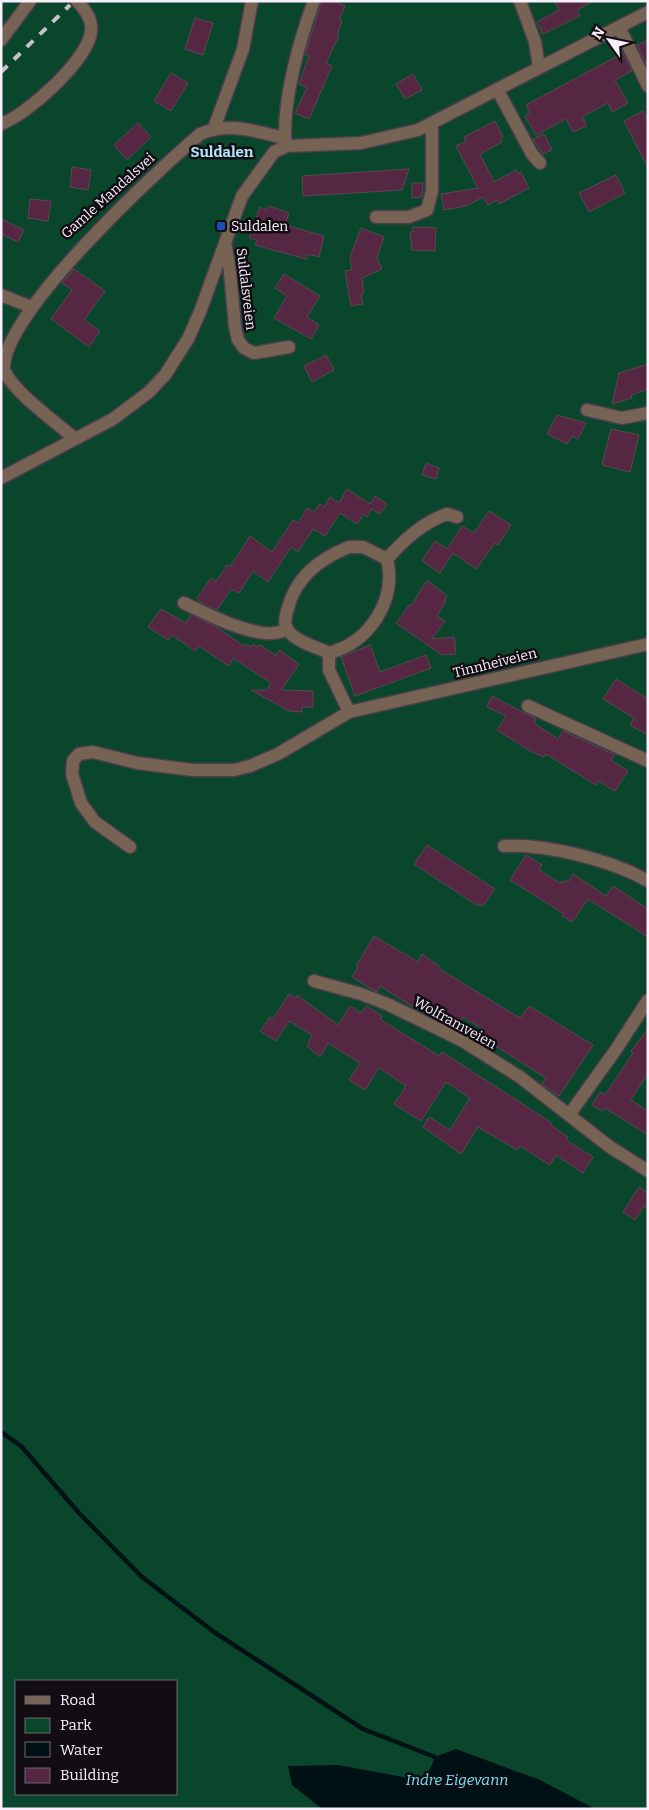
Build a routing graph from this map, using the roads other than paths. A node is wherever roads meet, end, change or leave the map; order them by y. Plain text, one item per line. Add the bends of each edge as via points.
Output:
1 (30, 1) edge
2 (252, 1) edge
3 (314, 1) edge
4 (534, 1) edge
5 (79, 3) edge
6 (523, 7) edge
7 (648, 12) edge
8 (619, 27) junction
9 (1, 40) edge
10 (539, 67) junction
11 (648, 86) edge
12 (497, 89) junction
13 (1, 124) edge
14 (432, 124) junction
15 (214, 128) junction
16 (286, 142) junction
17 (540, 163) dead end
18 (376, 217) dead end
19 (225, 242) junction
20 (1, 295) edge
21 (26, 305) junction
22 (289, 347) dead end
23 (587, 410) dead end
24 (648, 414) edge
25 (74, 438) junction
26 (1, 478) edge
27 (457, 517) dead end
28 (387, 559) junction
29 (184, 603) dead end
30 (286, 628) junction
31 (648, 644) edge
32 (329, 653) junction
33 (528, 706) dead end
34 (349, 712) junction
35 (648, 761) edge
36 (504, 846) dead end
37 (130, 847) dead end
38 (648, 881) edge
39 (314, 981) dead end
40 (648, 1000) edge
41 (569, 1115) junction
42 (648, 1171) edge

1 - 9 street
2 - 15 street via 244,48
3 - 16 street via 306,21 285,114
4 - 6 street
5 - 13 street via 92,31 78,57 51,90 18,116
6 - 10 street via 536,42
7 - 8 street
8 - 10 street
8 - 11 street
10 - 12 street
12 - 14 street
12 - 17 street via 535,160
14 - 16 street via 360,143
14 - 18 street via 432,191 427,210 409,217
15 - 16 street, Gamle Mandalsvei via 232,126 249,129
15 - 21 street, Gamle Mandalsvei via 200,134 86,235
16 - 19 street, Suldalsveien via 274,152 242,196
19 - 22 street, Suldalsveien via 238,340 254,353
19 - 25 street via 188,339 165,375 132,406
20 - 21 street
21 - 25 street, Gamle Mandalsvei via 5,341 4,370 25,395
23 - 24 street via 622,418
25 - 26 street
27 - 28 street via 446,514 429,520
28 - 30 street via 363,547 349,546 328,556 303,577 295,591
28 - 32 street via 390,572 385,604 366,634 353,644
29 - 30 street via 243,628 276,634
30 - 32 street via 303,641
31 - 34 street, Tinnheiveien
32 - 34 street via 329,670
33 - 35 street
34 - 37 street, Tinnheiveien via 278,754 234,770 193,770 136,763 93,752 79,754 73,760 72,774 81,803 95,822
36 - 38 street via 535,847 615,865
39 - 41 street, Wolframveien via 362,994 438,1028 520,1077
40 - 41 street
41 - 42 street, Wolframveien

